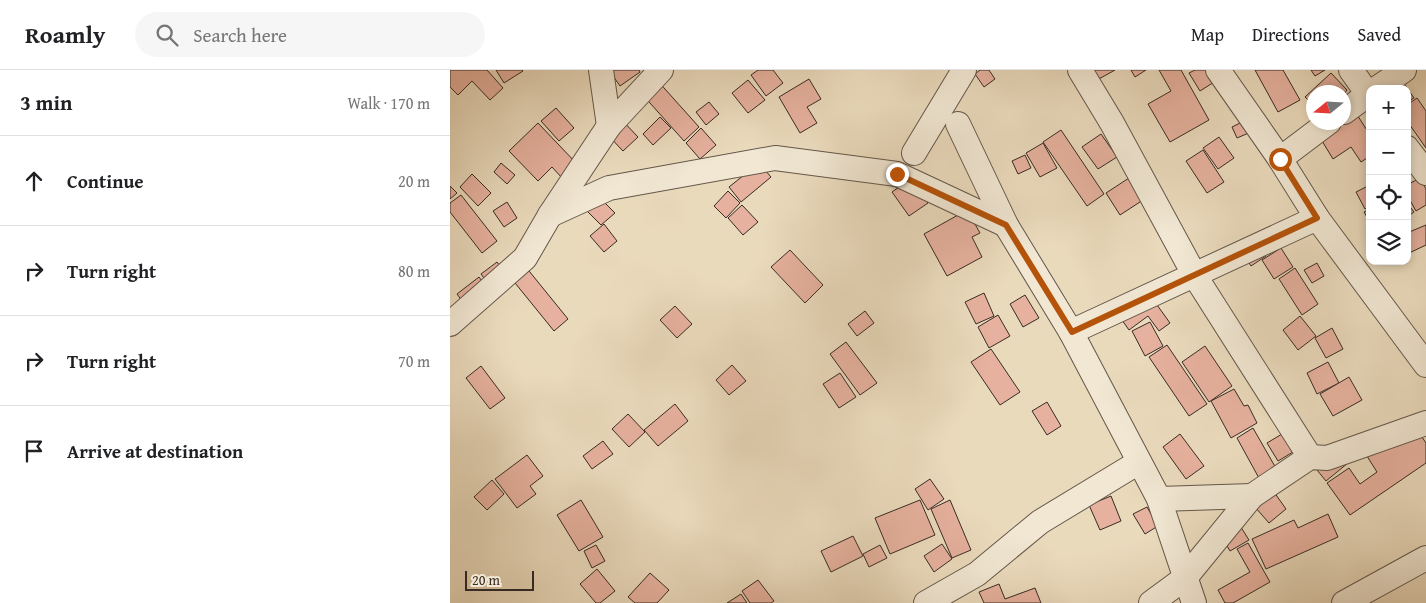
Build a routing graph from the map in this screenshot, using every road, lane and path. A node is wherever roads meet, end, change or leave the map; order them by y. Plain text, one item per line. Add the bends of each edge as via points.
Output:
1 (601, 70) edge
2 (661, 70) edge
3 (964, 70) edge
4 (1080, 70) edge
5 (1218, 70) edge
6 (1351, 70) edge
7 (1404, 70) edge
8 (1382, 85) edge
9 (1366, 87) edge
10 (1366, 97) edge
11 (1351, 107) edge
12 (958, 124) dead end
13 (609, 126) junction
14 (1318, 130) edge
15 (914, 153) dead end
16 (1411, 153) edge
17 (1280, 159) junction
18 (1426, 173) edge
19 (550, 215) junction
20 (1317, 218) junction
21 (1006, 225) junction
22 (1195, 276) junction
23 (450, 324) edge
24 (1072, 332) junction
25 (1426, 365) edge
26 (1426, 423) edge
27 (1310, 457) junction
28 (1139, 462) junction
29 (1252, 496) junction
30 (1159, 499) junction
31 (1425, 563) edge
32 (1185, 578) junction
33 (926, 603) edge
34 (1151, 603) edge
35 (1194, 603) edge
36 (1344, 603) edge

1 - 13 street
2 - 13 street
3 - 15 street
4 - 22 street via 1112,122
5 - 17 street
6 - 9 street
7 - 8 street
10 - 11 street
12 - 21 street
13 - 19 street
14 - 17 street
16 - 18 street
17 - 20 street
19 - 21 street via 609,188 776,158 897,174
19 - 23 street via 525,258
20 - 22 street
20 - 25 street
21 - 24 street
22 - 24 street
22 - 27 street
24 - 28 street
26 - 27 street via 1327,458
27 - 29 street
28 - 30 street
28 - 33 street via 1040,522 977,574
29 - 30 street
29 - 32 street
30 - 32 street
31 - 36 street
32 - 34 street
32 - 35 street

